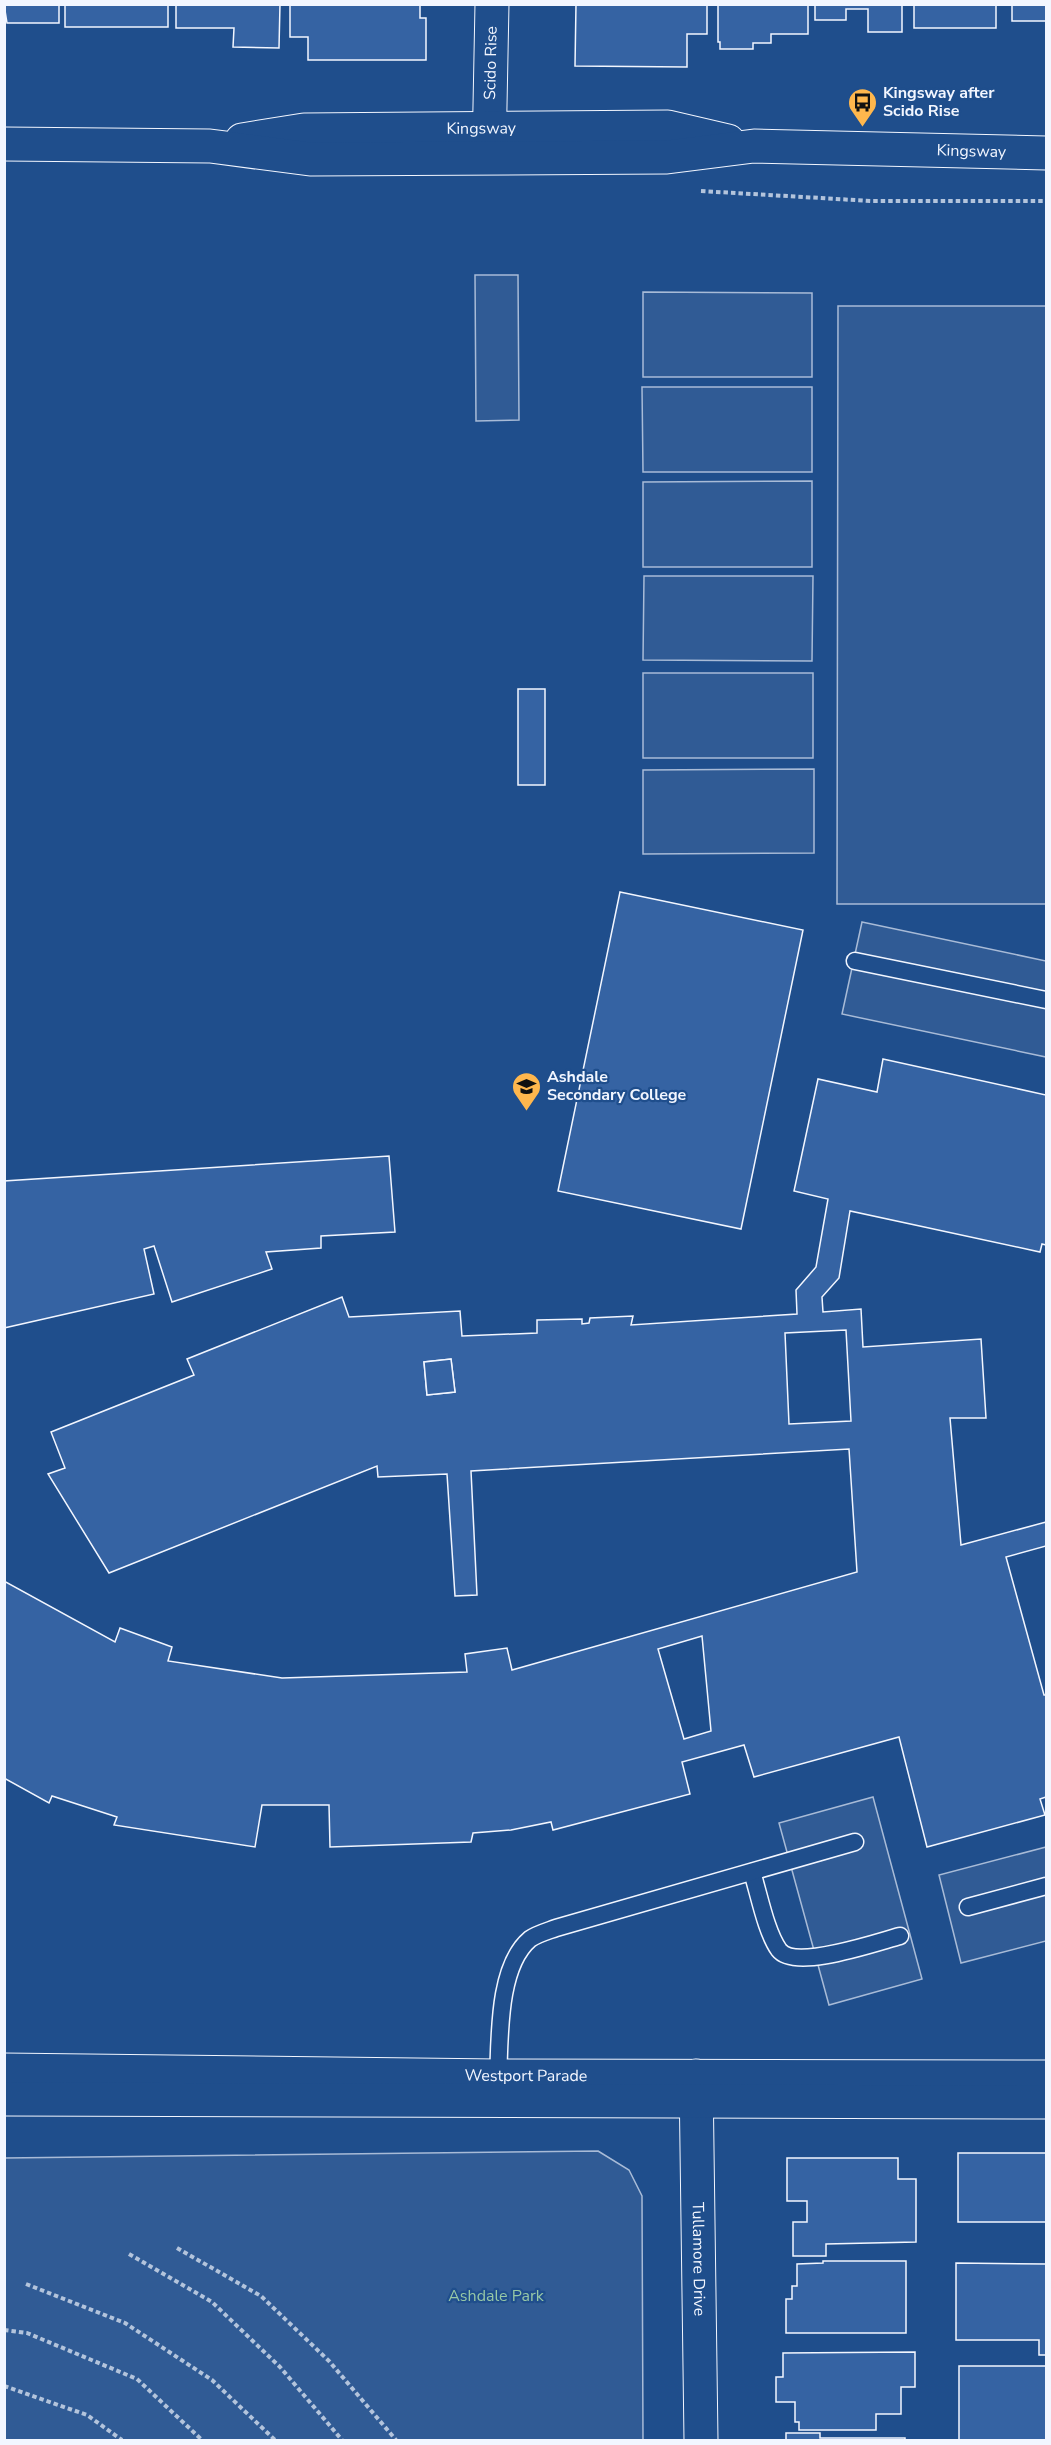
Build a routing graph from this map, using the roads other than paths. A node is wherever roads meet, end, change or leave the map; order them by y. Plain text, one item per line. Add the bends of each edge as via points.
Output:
1 (492, 4) edge
2 (489, 143) junction
3 (4, 144) edge
4 (1047, 153) edge
5 (855, 961) dead end
6 (1047, 1000) edge
7 (855, 1842) dead end
8 (752, 1872) junction
9 (1047, 1886) edge
10 (968, 1907) dead end
11 (900, 1936) dead end
12 (4, 2070) edge
13 (1047, 2077) edge
14 (497, 2088) junction
15 (697, 2088) junction
16 (4, 2099) edge
17 (1047, 2102) edge
18 (701, 2440) edge

1 - 2 street, Scido Rise
2 - 3 street, Kingsway via 310,159 210,146
2 - 4 street, Kingsway via 667,157 754,146
5 - 6 lane
7 - 8 lane
8 - 11 lane via 774,1942 787,1956 810,1959
8 - 14 lane via 532,1937 519,1950 506,1979
9 - 10 lane
12 - 14 street, Westport Parade
13 - 15 street, Westport Parade
14 - 15 street, Westport Parade
14 - 16 street, Westport Parade
15 - 17 street, Westport Parade
15 - 18 street, Tullamore Drive

